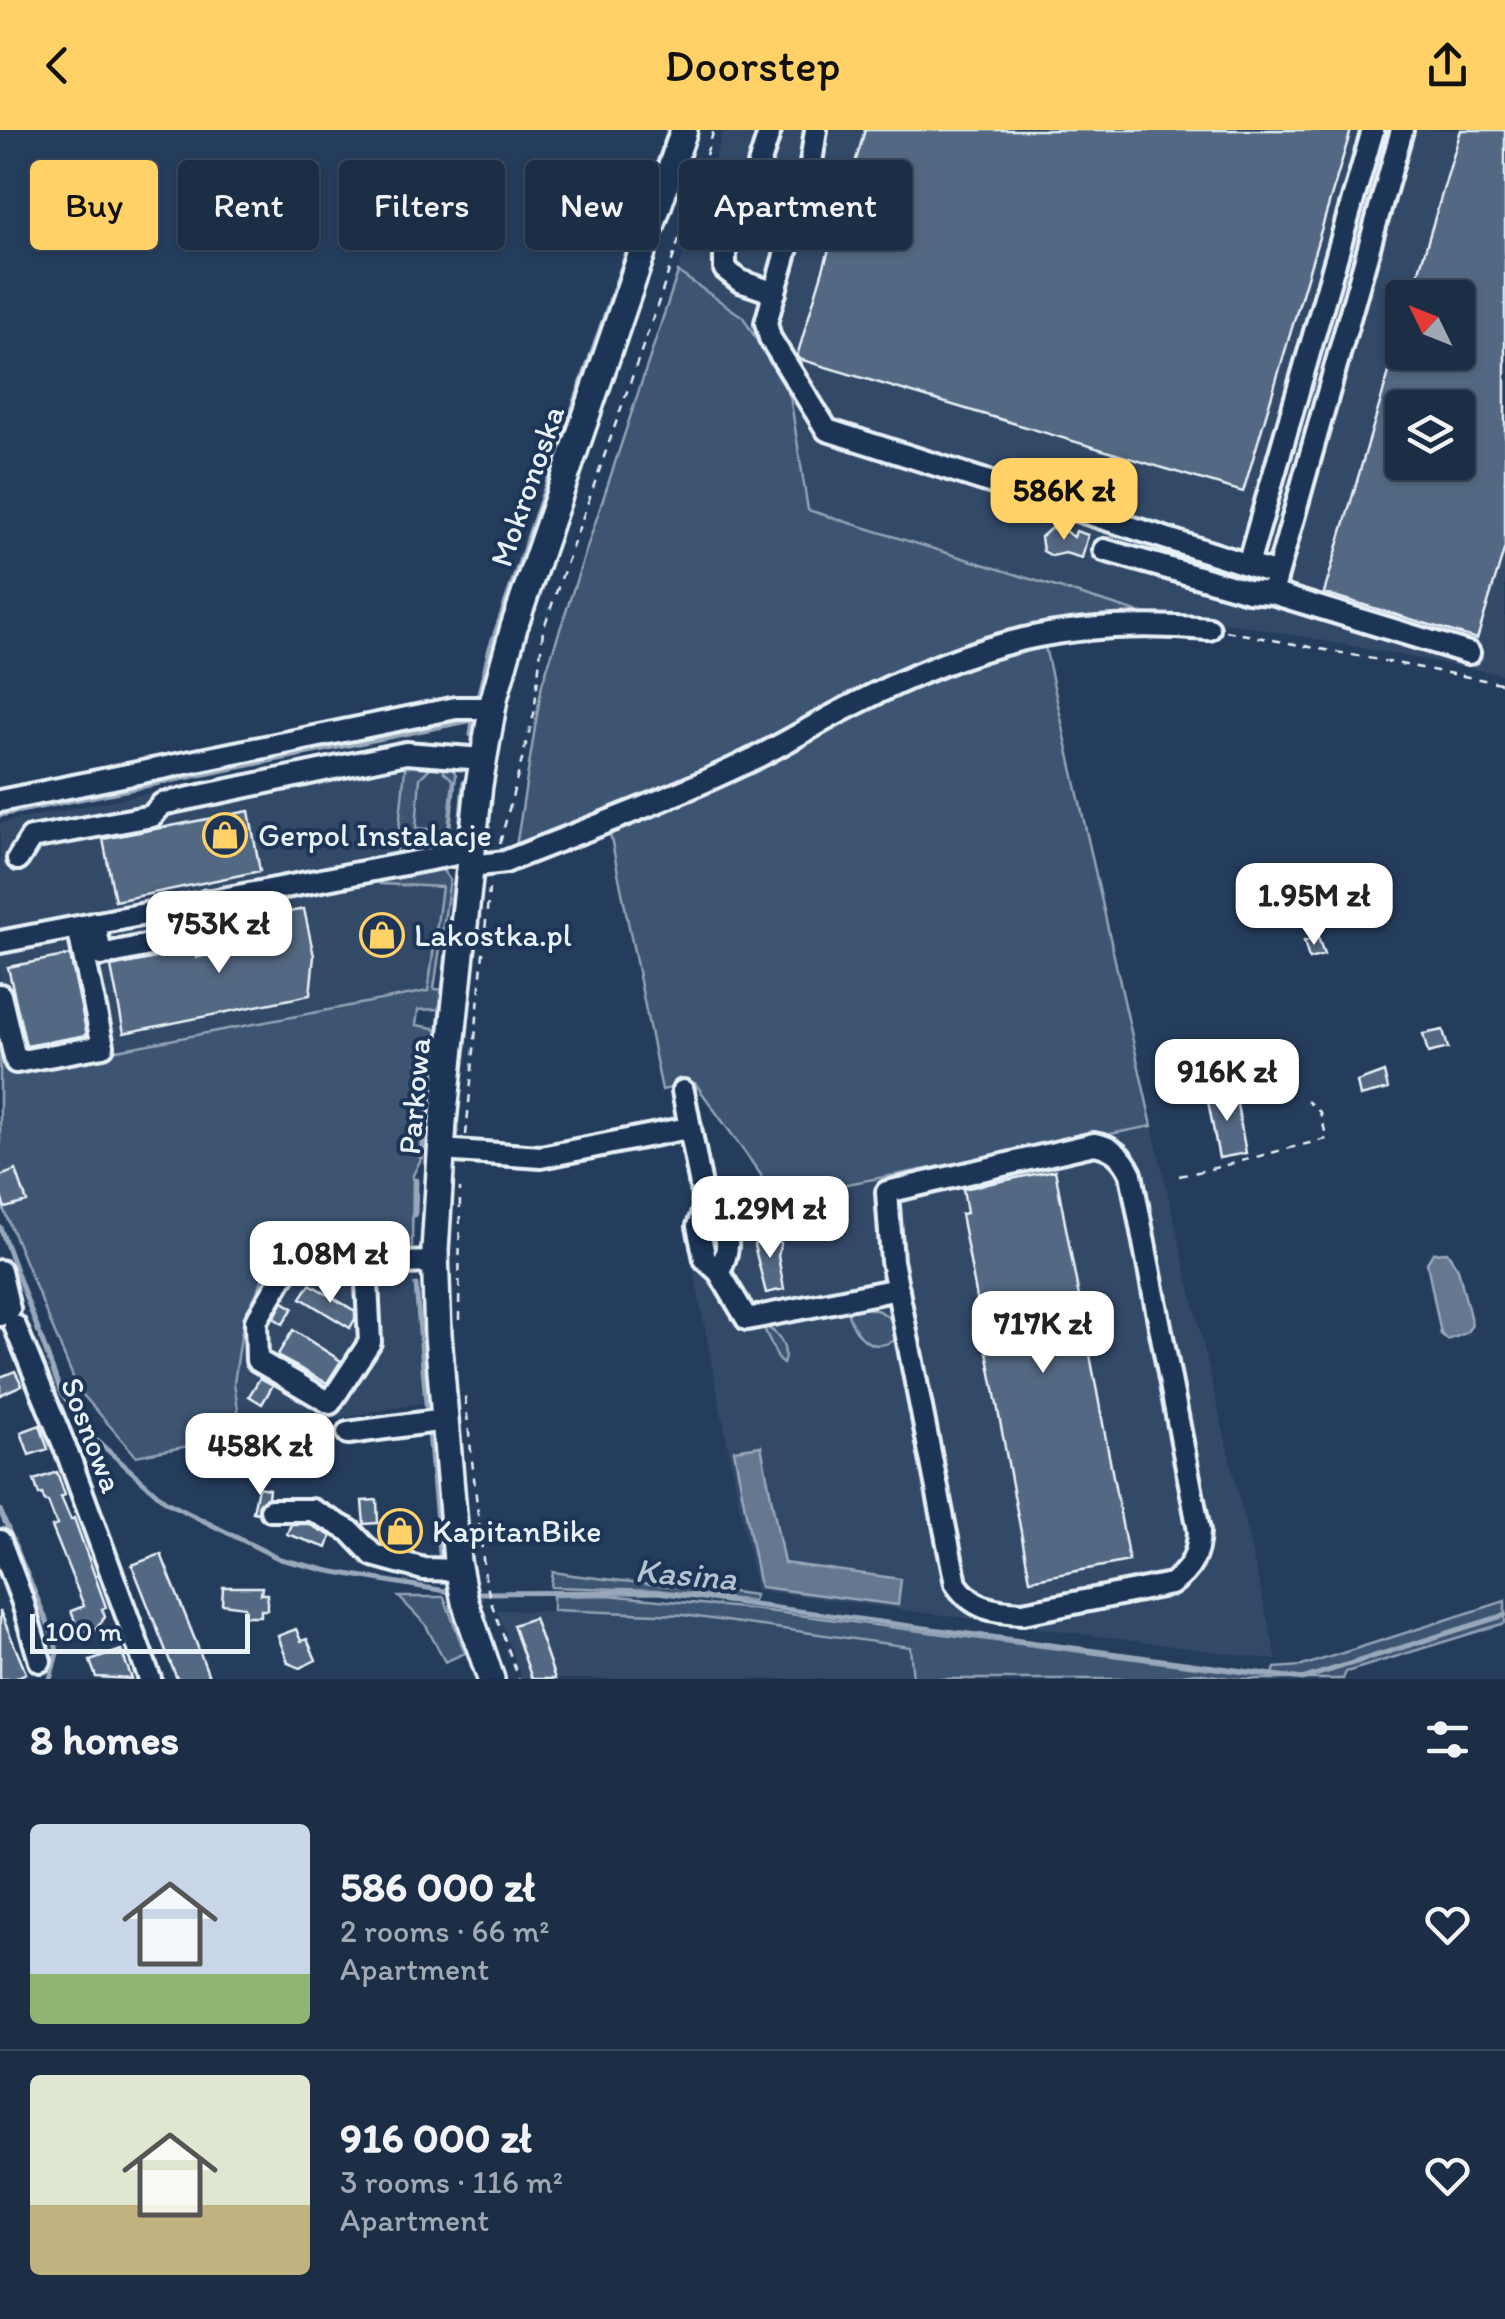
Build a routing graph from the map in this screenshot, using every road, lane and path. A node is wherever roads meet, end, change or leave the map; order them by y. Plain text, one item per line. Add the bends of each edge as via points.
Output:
1 (684, 130) edge
2 (714, 130) edge
3 (770, 130) edge
4 (816, 130) edge
5 (1373, 130) edge
6 (1402, 130) edge
7 (775, 292) junction
8 (1104, 550) dead end
9 (1248, 565) junction
10 (1274, 583) junction
11 (1209, 629) joint
12 (1469, 653) dead end
13 (1505, 684) edge
14 (492, 708) junction
15 (483, 759) junction
16 (0, 801) edge
17 (18, 859) dead end
18 (476, 864) junction
19 (207, 901) junction
20 (87, 925) junction
21 (0, 942) edge
22 (0, 995) edge
23 (682, 1091) dead end
24 (1307, 1102) dead end
25 (688, 1128) junction
26 (466, 1138) dead end
27 (442, 1150) junction
28 (1179, 1176) dead end
29 (460, 1178) dead end
30 (435, 1262) junction
31 (366, 1264) junction
32 (0, 1271) edge
33 (898, 1289) junction
34 (8, 1317) edge
35 (459, 1332) dead end
36 (464, 1388) dead end
37 (445, 1420) junction
38 (348, 1433) dead end
39 (271, 1510) dead end
40 (0, 1541) edge
41 (460, 1581) junction
42 (40, 1661) dead end
43 (150, 1679) edge
44 (491, 1679) edge
45 (519, 1679) edge

1 - 14 main road, Mokronoska via 539,547
2 - 18 path via 543,630 534,714 506,829
3 - 7 street via 726,248 725,268 740,281
4 - 7 street
5 - 9 street
6 - 10 street
7 - 9 street via 767,330 827,430
8 - 10 street via 1248,592
9 - 10 street
10 - 12 street
11 - 13 path
11 - 18 street via 1100,625 969,654 716,776
14 - 15 main road, Mokronoska
14 - 16 street via 456,708
15 - 17 street via 406,753 162,804 152,816 31,838
15 - 18 main road, Mokronoska
18 - 19 street
18 - 26 path
18 - 27 main road, Parkowa
19 - 20 street
19 - 20 street via 214,932 102,955
20 - 21 street
20 - 22 street via 103,1046 16,1062
23 - 25 street
24 - 28 path via 1320,1112 1327,1138
25 - 27 street via 540,1156
25 - 33 street via 704,1207 724,1225 728,1252 718,1272 746,1319
27 - 30 main road, Parkowa
29 - 35 path
30 - 31 street
30 - 37 main road, Parkowa
31 - 31 street via 288,1266 256,1321 257,1360 330,1403 370,1342
32 - 34 street, Sosnowa
33 - 33 street via 951,1564 963,1594 978,1607 1023,1612 1172,1584 1185,1574 1199,1532 1132,1174 1117,1153 1094,1144 887,1192
34 - 43 street, Sosnowa via 69,1456
36 - 45 path via 485,1577
37 - 38 street
37 - 41 main road, Parkowa
39 - 41 street via 312,1510 350,1530 373,1555
40 - 42 street
41 - 44 main road, Parkowa

